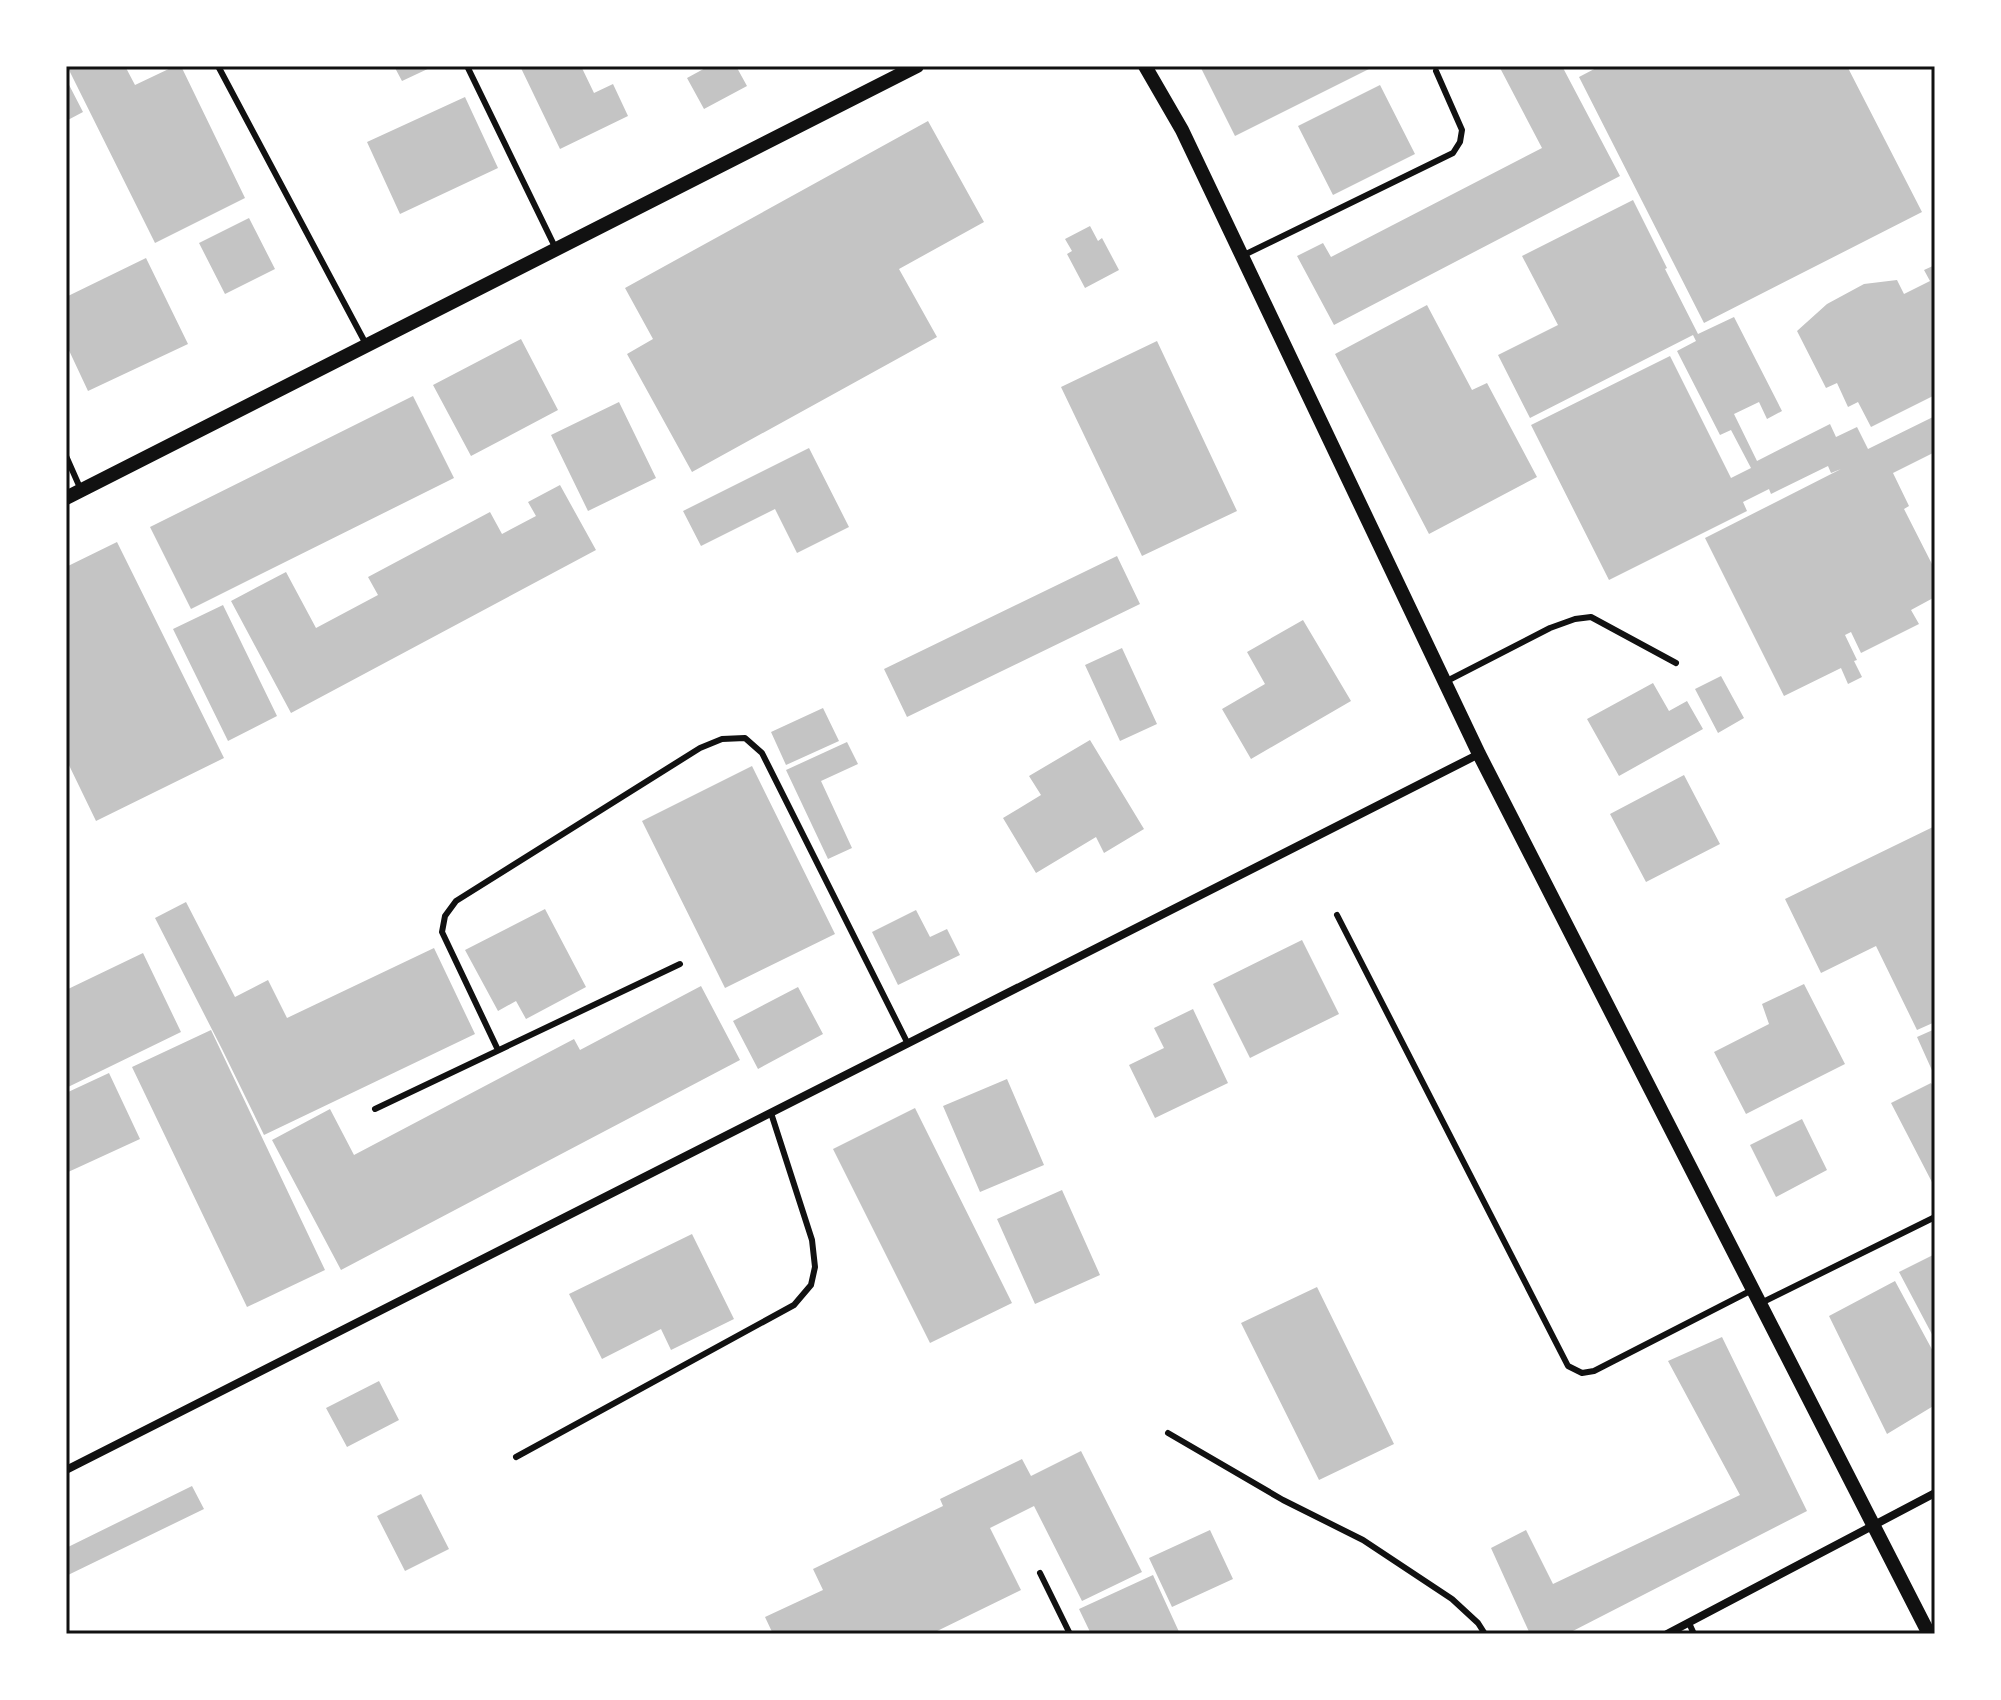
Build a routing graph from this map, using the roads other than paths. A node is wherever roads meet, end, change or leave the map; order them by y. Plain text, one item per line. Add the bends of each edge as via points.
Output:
1 (218, 66) edge
2 (467, 66) edge
3 (917, 66) edge
4 (1145, 66) edge
5 (1436, 71) dead end
6 (556, 249) junction
7 (1242, 256) junction
8 (367, 346) junction
9 (66, 456) edge
10 (81, 490) junction
11 (66, 498) edge
12 (1676, 663) dead end
13 (1445, 682) junction
14 (1479, 754) junction
15 (1337, 915) dead end
16 (680, 964) dead end
17 (908, 1044) junction
18 (498, 1050) junction
19 (375, 1109) dead end
20 (771, 1113) junction
21 (1935, 1217) edge
22 (1754, 1289) junction
23 (1761, 1303) junction
24 (1168, 1433) dead end
25 (516, 1457) dead end
26 (66, 1470) edge
27 (1935, 1493) edge
28 (1874, 1526) junction
29 (1040, 1573) dead end
30 (1689, 1623) junction
31 (1070, 1634) edge
32 (1485, 1634) edge
33 (1667, 1634) edge
34 (1694, 1634) edge
35 (1929, 1634) edge

1 - 8 lane
2 - 6 lane
3 - 6 street
4 - 7 street
5 - 7 lane via 1462,130 1453,153
6 - 8 street
7 - 13 street
8 - 10 street
9 - 10 lane
10 - 11 street
12 - 13 lane via 1591,617 1550,628
13 - 14 street
14 - 17 street
14 - 22 street
15 - 22 lane via 1568,1366 1582,1373 1594,1371
16 - 18 lane
17 - 18 lane via 762,753 745,738 722,739 700,748 456,901 442,932
17 - 20 street
18 - 19 lane
20 - 25 lane via 812,1240 811,1285 794,1305
20 - 26 street
21 - 23 lane
22 - 23 street
23 - 28 street
24 - 32 lane via 1363,1540 1452,1599
27 - 28 street
28 - 30 street
28 - 35 street
29 - 31 lane
30 - 33 street
30 - 34 lane

